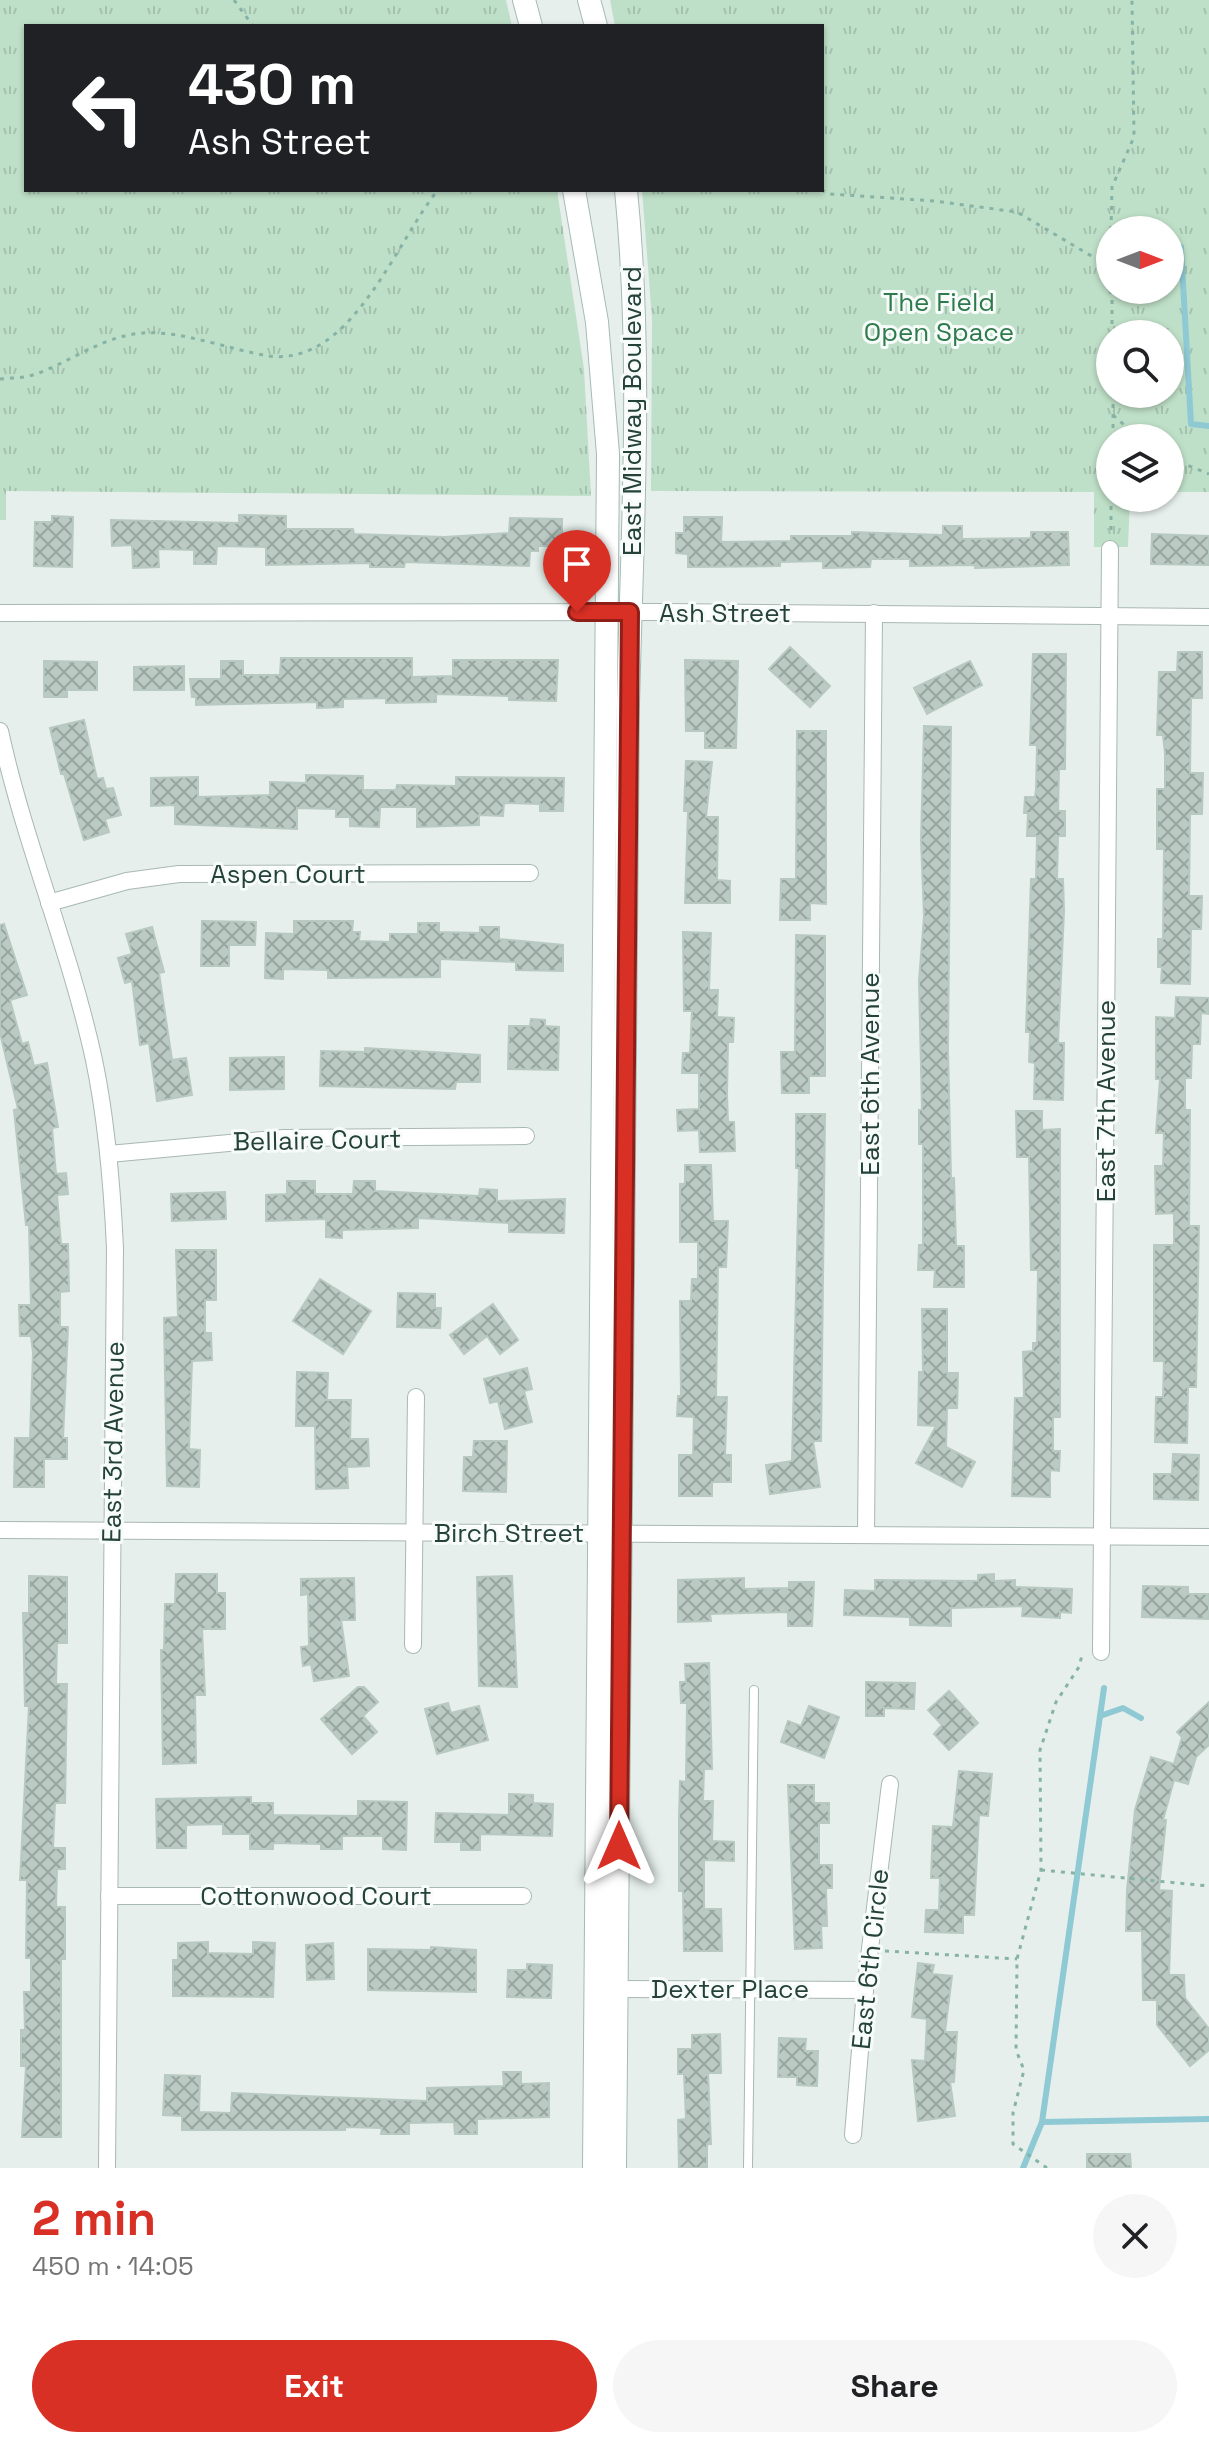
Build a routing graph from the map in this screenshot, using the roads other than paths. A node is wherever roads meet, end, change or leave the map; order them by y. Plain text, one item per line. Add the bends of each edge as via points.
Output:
1 (524, 0) edge
2 (589, 0) edge
3 (530, 24) edge
4 (595, 24) edge
5 (574, 192) edge
6 (626, 192) edge
7 (1110, 546) road end
8 (606, 612) junction
9 (630, 612) junction
10 (0, 613) edge
11 (874, 613) junction
12 (1109, 615) junction
13 (1209, 617) edge
14 (0, 731) edge
15 (530, 873) dead end
16 (49, 903) junction
17 (526, 1136) dead end
18 (109, 1154) junction
19 (416, 1397) dead end
20 (0, 1530) edge
21 (112, 1531) junction
22 (412, 1533) junction
23 (610, 1533) junction
24 (866, 1535) junction
25 (1103, 1535) junction
26 (1209, 1537) edge
27 (413, 1645) dead end
28 (1101, 1652) road end
29 (754, 1690) dead end
30 (890, 1784) dead end
31 (109, 1896) junction
32 (523, 1896) dead end
33 (594, 1989) junction
34 (617, 1989) junction
35 (750, 1990) junction
36 (865, 1990) junction
37 (853, 2135) dead end
38 (107, 2168) edge
39 (594, 2168) edge
40 (615, 2168) edge
41 (748, 2168) edge

1 - 3 main road
2 - 4 main road
5 - 8 main road, East Midway Boulevard via 603,382 608,454
6 - 9 main road, East Midway Boulevard via 634,325
7 - 12 street, East 7th Avenue
8 - 9 street, Ash Street
8 - 10 street, Ash Street
8 - 23 main road, East Midway Boulevard
9 - 11 street, Ash Street
9 - 23 main road, East Midway Boulevard
11 - 12 street, Ash Street
11 - 24 street, East 6th Avenue
12 - 13 street, Ash Street
12 - 25 street, East 7th Avenue
14 - 16 street, East 3rd Avenue
15 - 16 street, Aspen Court via 179,874 127,881
16 - 18 street, East 3rd Avenue via 93,1059
17 - 18 street, Bellaire Court via 284,1138
18 - 21 street, East 3rd Avenue via 115,1248
19 - 22 street
20 - 21 street, Birch Street
21 - 22 street, Birch Street
21 - 31 street, East 3rd Avenue
22 - 23 street, Birch Street
22 - 27 street
23 - 24 street, Birch Street
23 - 33 main road, East Midway Boulevard
23 - 34 main road, East Midway Boulevard
24 - 25 street, Birch Street
25 - 26 street, Birch Street
25 - 28 street, East 7th Avenue
29 - 35 lane
30 - 36 street, East 6th Circle
31 - 32 street, Cottonwood Court
31 - 38 street, East 3rd Avenue
33 - 34 street, Dexter Place
33 - 39 main road, East Midway Boulevard
34 - 35 street, Dexter Place
34 - 40 main road, East Midway Boulevard
35 - 36 street, Dexter Place
35 - 41 lane
36 - 37 street, East 6th Circle

